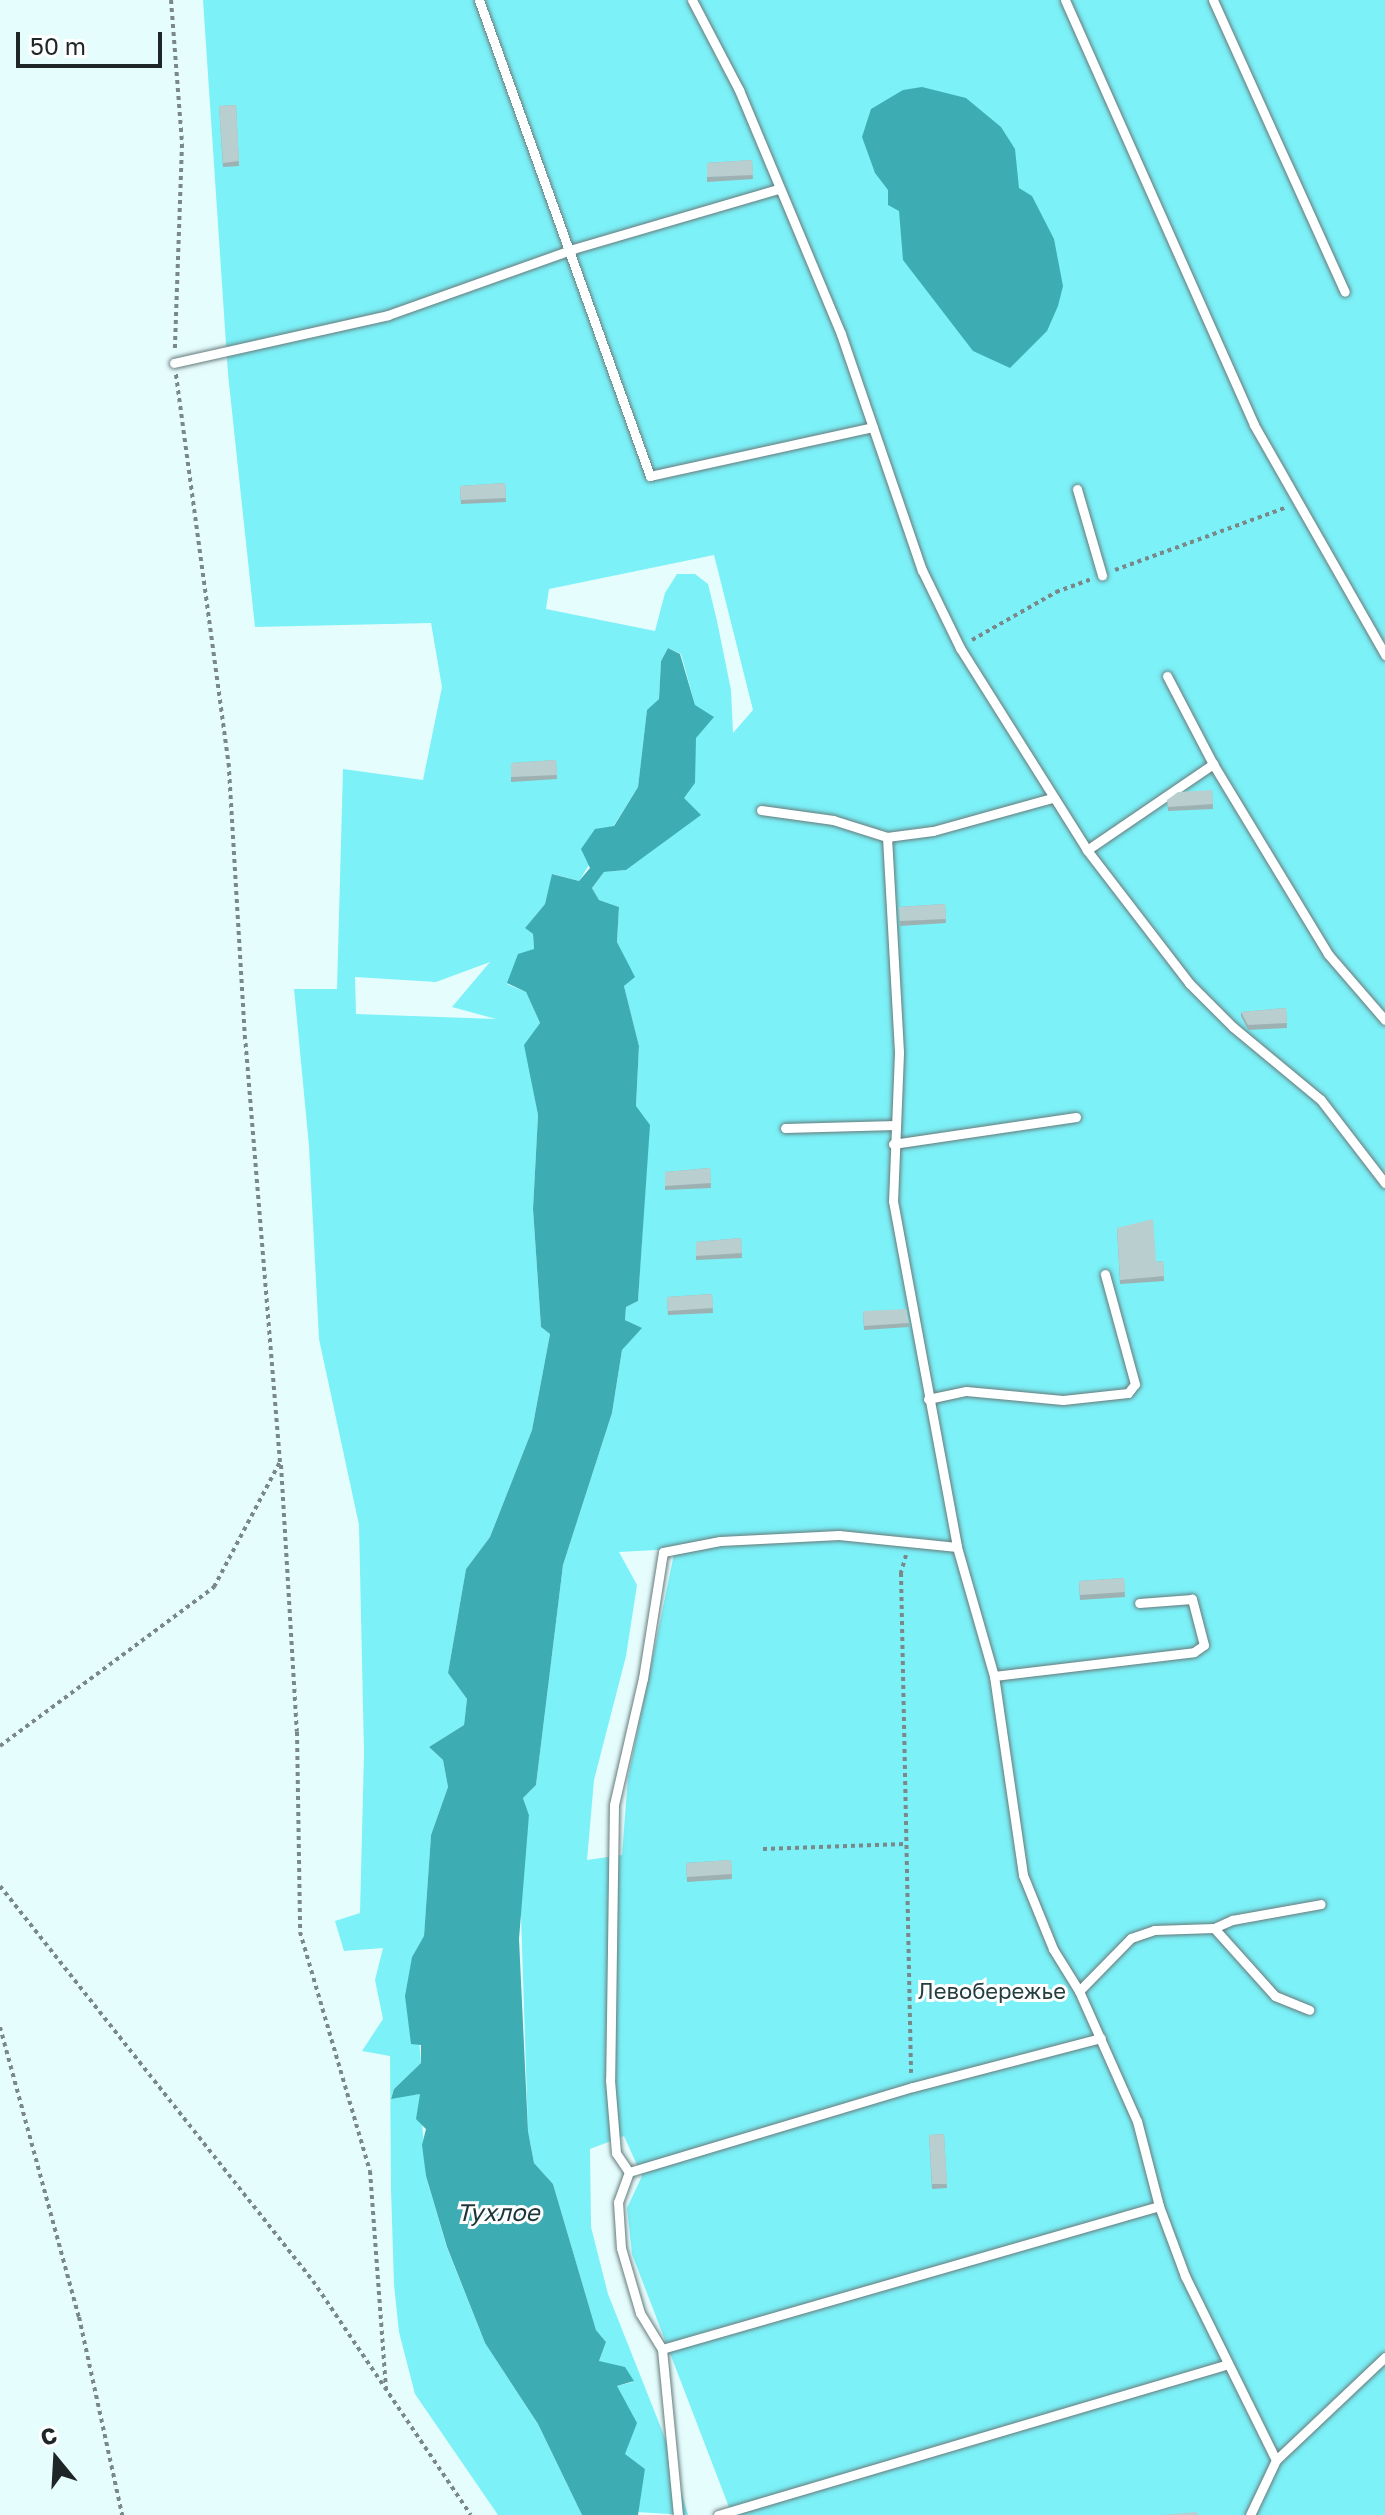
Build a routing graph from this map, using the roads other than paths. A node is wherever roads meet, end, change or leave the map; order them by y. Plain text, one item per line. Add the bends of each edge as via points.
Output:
1 (479, 0) edge
2 (692, 0) edge
3 (1065, 0) edge
4 (1213, 0) edge
5 (778, 189) junction
6 (573, 249) junction
7 (1345, 292) dead end
8 (174, 363) road end
9 (873, 427) junction
10 (1077, 489) dead end
11 (1102, 575) road end
12 (1385, 655) edge
13 (1167, 676) dead end
14 (1213, 764) junction
15 (1052, 798) junction
16 (761, 810) dead end
17 (887, 837) junction
18 (1087, 850) junction
19 (1385, 1020) edge
20 (1076, 1117) dead end
21 (896, 1125) junction
22 (785, 1128) dead end
23 (893, 1144) junction
24 (1385, 1183) edge
25 (1105, 1274) dead end
26 (928, 1399) junction
27 (957, 1547) junction
28 (1139, 1603) dead end
29 (994, 1676) junction
30 (1321, 1904) dead end
31 (1214, 1928) junction
32 (1079, 1991) junction
33 (1309, 2010) dead end
34 (1101, 2038) junction
35 (629, 2172) junction
36 (1159, 2206) junction
37 (662, 2349) junction
38 (1385, 2357) edge
39 (1225, 2365) junction
40 (1276, 2460) junction
41 (678, 2515) edge
42 (718, 2515) edge
43 (1250, 2515) edge

1 - 6 lane
2 - 5 lane via 739,90
3 - 12 lane via 1254,425
4 - 7 lane
5 - 6 lane
5 - 9 lane via 841,334
6 - 8 lane via 388,315
6 - 9 lane via 650,476
9 - 15 lane via 922,570 960,648
10 - 11 lane
13 - 14 lane
14 - 18 lane
14 - 19 lane via 1328,954
15 - 17 lane via 933,831
15 - 18 lane
16 - 17 lane via 833,820
17 - 21 lane via 899,1053
18 - 24 lane via 1189,983 1321,1100
20 - 23 lane
21 - 22 lane
21 - 23 lane
23 - 26 lane via 893,1201
25 - 26 lane via 1135,1384 1128,1393 1063,1400 966,1391
26 - 27 lane
27 - 29 lane
27 - 35 lane via 789,1536 663,1552 643,1678 618,1772 611,1853 611,2131
28 - 29 lane via 1192,1599 1204,1645 1194,1652
29 - 32 lane via 1023,1875 1053,1949
30 - 31 lane
31 - 32 lane via 1154,1930 1131,1938
31 - 33 lane via 1275,1996
32 - 34 lane
34 - 35 lane via 913,2087
34 - 36 lane via 1137,2121
35 - 37 lane via 618,2202 621,2248 640,2313
36 - 37 lane
36 - 39 lane
37 - 41 lane
38 - 40 lane
39 - 40 lane
39 - 42 lane
40 - 43 lane

